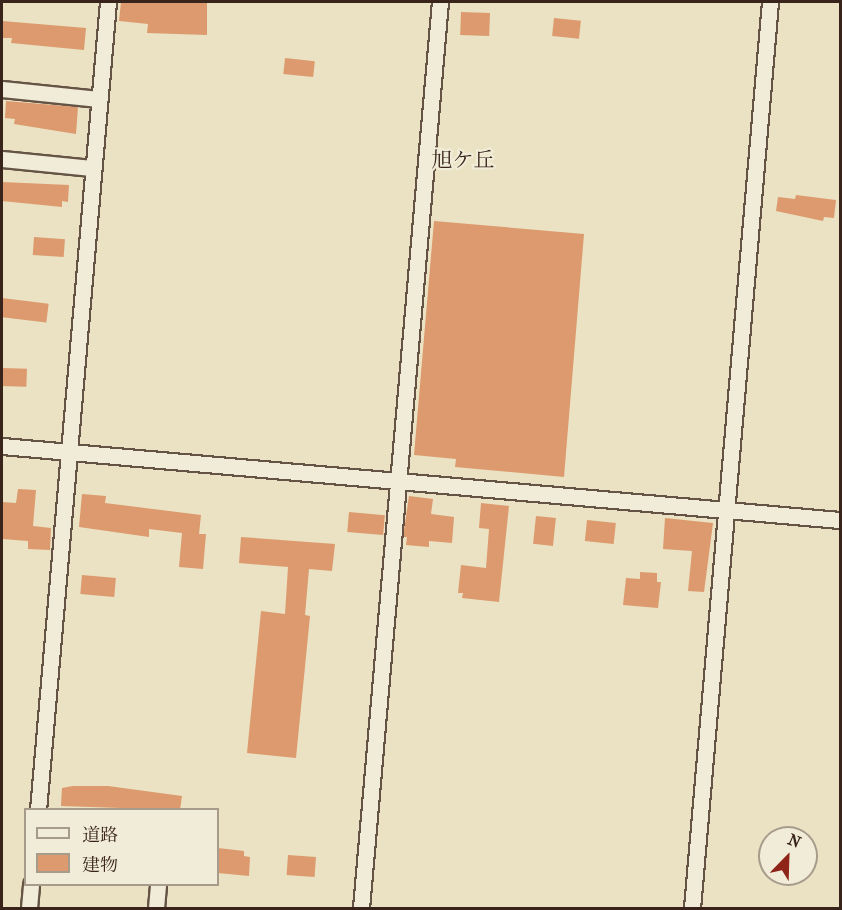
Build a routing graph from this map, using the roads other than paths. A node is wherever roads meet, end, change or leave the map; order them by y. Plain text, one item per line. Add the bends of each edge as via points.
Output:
1 (108, 2) edge
2 (440, 2) edge
3 (770, 2) edge
4 (2, 89) edge
5 (98, 99) junction
6 (2, 159) edge
7 (92, 168) junction
8 (2, 446) edge
9 (68, 452) junction
10 (396, 480) junction
11 (728, 511) junction
12 (840, 520) edge
13 (38, 808) edge
14 (31, 886) edge
15 (158, 886) edge
16 (29, 909) edge
17 (156, 909) edge
18 (361, 909) edge
19 (692, 909) edge

1 - 5 street
2 - 10 street
3 - 11 street
4 - 5 street
5 - 7 street
6 - 7 street
7 - 9 street
8 - 9 street
9 - 10 street
9 - 13 street
10 - 11 street
10 - 18 street
11 - 12 street
11 - 19 street
14 - 16 street
15 - 17 street

